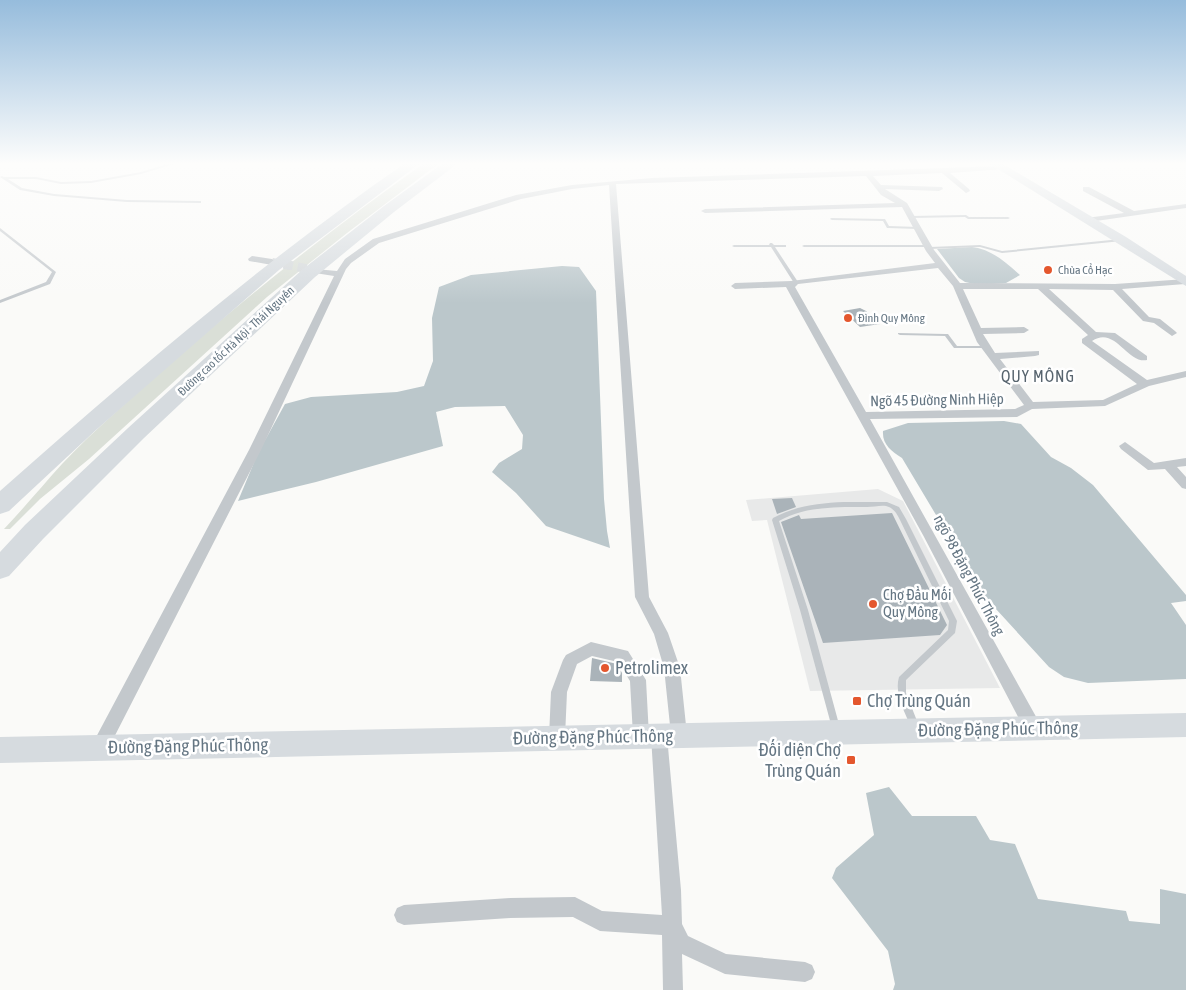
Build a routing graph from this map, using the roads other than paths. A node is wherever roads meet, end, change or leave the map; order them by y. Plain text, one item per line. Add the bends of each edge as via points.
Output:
1 (348, 210) edge
2 (388, 210) edge
3 (476, 210) edge
4 (614, 210) edge
5 (732, 210) edge
6 (907, 210) edge
7 (1073, 210) edge
8 (1126, 210) edge
9 (1153, 210) edge
10 (705, 211) dead end
11 (1131, 213) junction
12 (911, 217) junction
13 (1008, 218) dead end
14 (832, 219) dead end
15 (1089, 220) junction
16 (918, 228) junction
17 (0, 229) edge
18 (1122, 240) junction
19 (772, 245) junction
20 (734, 246) dead end
21 (785, 246) dead end
22 (804, 246) dead end
23 (928, 247) junction
24 (252, 259) dead end
25 (272, 262) tunnel mouth
26 (940, 265) junction
27 (318, 271) tunnel mouth
28 (340, 274) junction
29 (1185, 282) edge
30 (794, 283) junction
31 (735, 286) dead end
32 (957, 286) junction
33 (1041, 287) junction
34 (1115, 287) junction
35 (0, 302) edge
36 (1024, 330) dead end
37 (976, 331) junction
38 (900, 334) dead end
39 (1172, 334) dead end
40 (1094, 335) junction
41 (986, 347) junction
42 (1035, 353) dead end
43 (992, 356) junction
44 (1142, 358) dead end
45 (1185, 376) edge
46 (1145, 384) junction
47 (1030, 406) junction
48 (862, 416) junction
49 (1125, 446) dead end
50 (1186, 462) edge
51 (1168, 465) junction
52 (1186, 485) edge
53 (0, 506) edge
54 (0, 569) edge
55 (1186, 725) edge
56 (1033, 728) junction
57 (916, 730) junction
58 (837, 732) junction
59 (660, 736) junction
60 (557, 738) junction
61 (100, 747) junction
62 (0, 750) edge
63 (404, 915) dead end
64 (672, 926) junction
65 (805, 972) dead end
66 (673, 990) edge

1 - 53 highway, Đường cao tốc Hà Nội - Thái Nguyên via 273,267 88,425
2 - 54 highway, Đường cao tốc Hà Nội - Thái Nguyên via 309,273 136,433
3 - 28 street via 376,241 348,261
4 - 59 street via 642,597 661,633 672,668
5 - 10 street
6 - 12 street
7 - 15 main road
8 - 11 street
9 - 11 street
11 - 15 street
12 - 13 lane
12 - 16 street
14 - 16 lane via 884,220 888,227
15 - 18 main road
16 - 23 street
17 - 35 lane via 54,272 48,283
18 - 23 lane via 1002,252 980,246
18 - 29 main road
19 - 20 lane
19 - 21 lane
19 - 30 lane
22 - 23 lane
23 - 26 street
24 - 25 street
26 - 30 street
26 - 32 street
27 - 28 street
28 - 61 street via 308,344
29 - 34 street
30 - 31 street
30 - 48 street, ngõ 98 Đặng Phúc Thông via 790,286 792,291
32 - 33 street
32 - 37 street
33 - 34 street
33 - 40 street
34 - 39 street via 1146,318 1156,321
36 - 37 street
37 - 41 street
38 - 41 lane via 946,335 956,347
40 - 44 street via 1112,335
40 - 46 street via 1085,342
41 - 43 street
42 - 43 street
43 - 47 street
45 - 46 street, Ngõ 45 Đường Ninh Hiệp
46 - 47 street, Ngõ 45 Đường Ninh Hiệp via 1105,403
47 - 48 street, Ngõ 45 Đường Ninh Hiệp via 1018,412
48 - 56 street, ngõ 98 Đặng Phúc Thông
49 - 51 street via 1152,467
50 - 51 street
51 - 52 street
55 - 56 main road, Đường Đặng Phúc Thông
56 - 57 main road, Đường Đặng Phúc Thông
57 - 58 main road, Đường Đặng Phúc Thông
57 - 58 lane via 901,683 918,662 952,631 953,621 903,519 897,509 887,504 815,507 783,514 775,520 804,610
58 - 59 main road, Đường Đặng Phúc Thông
59 - 60 main road, Đường Đặng Phúc Thông
59 - 60 street via 638,680 623,656 591,649 571,660 559,692
59 - 64 street
60 - 61 main road, Đường Đặng Phúc Thông
61 - 62 main road, Đường Đặng Phúc Thông
63 - 64 street via 575,907 600,921
64 - 65 street via 682,943 725,964
64 - 66 street

